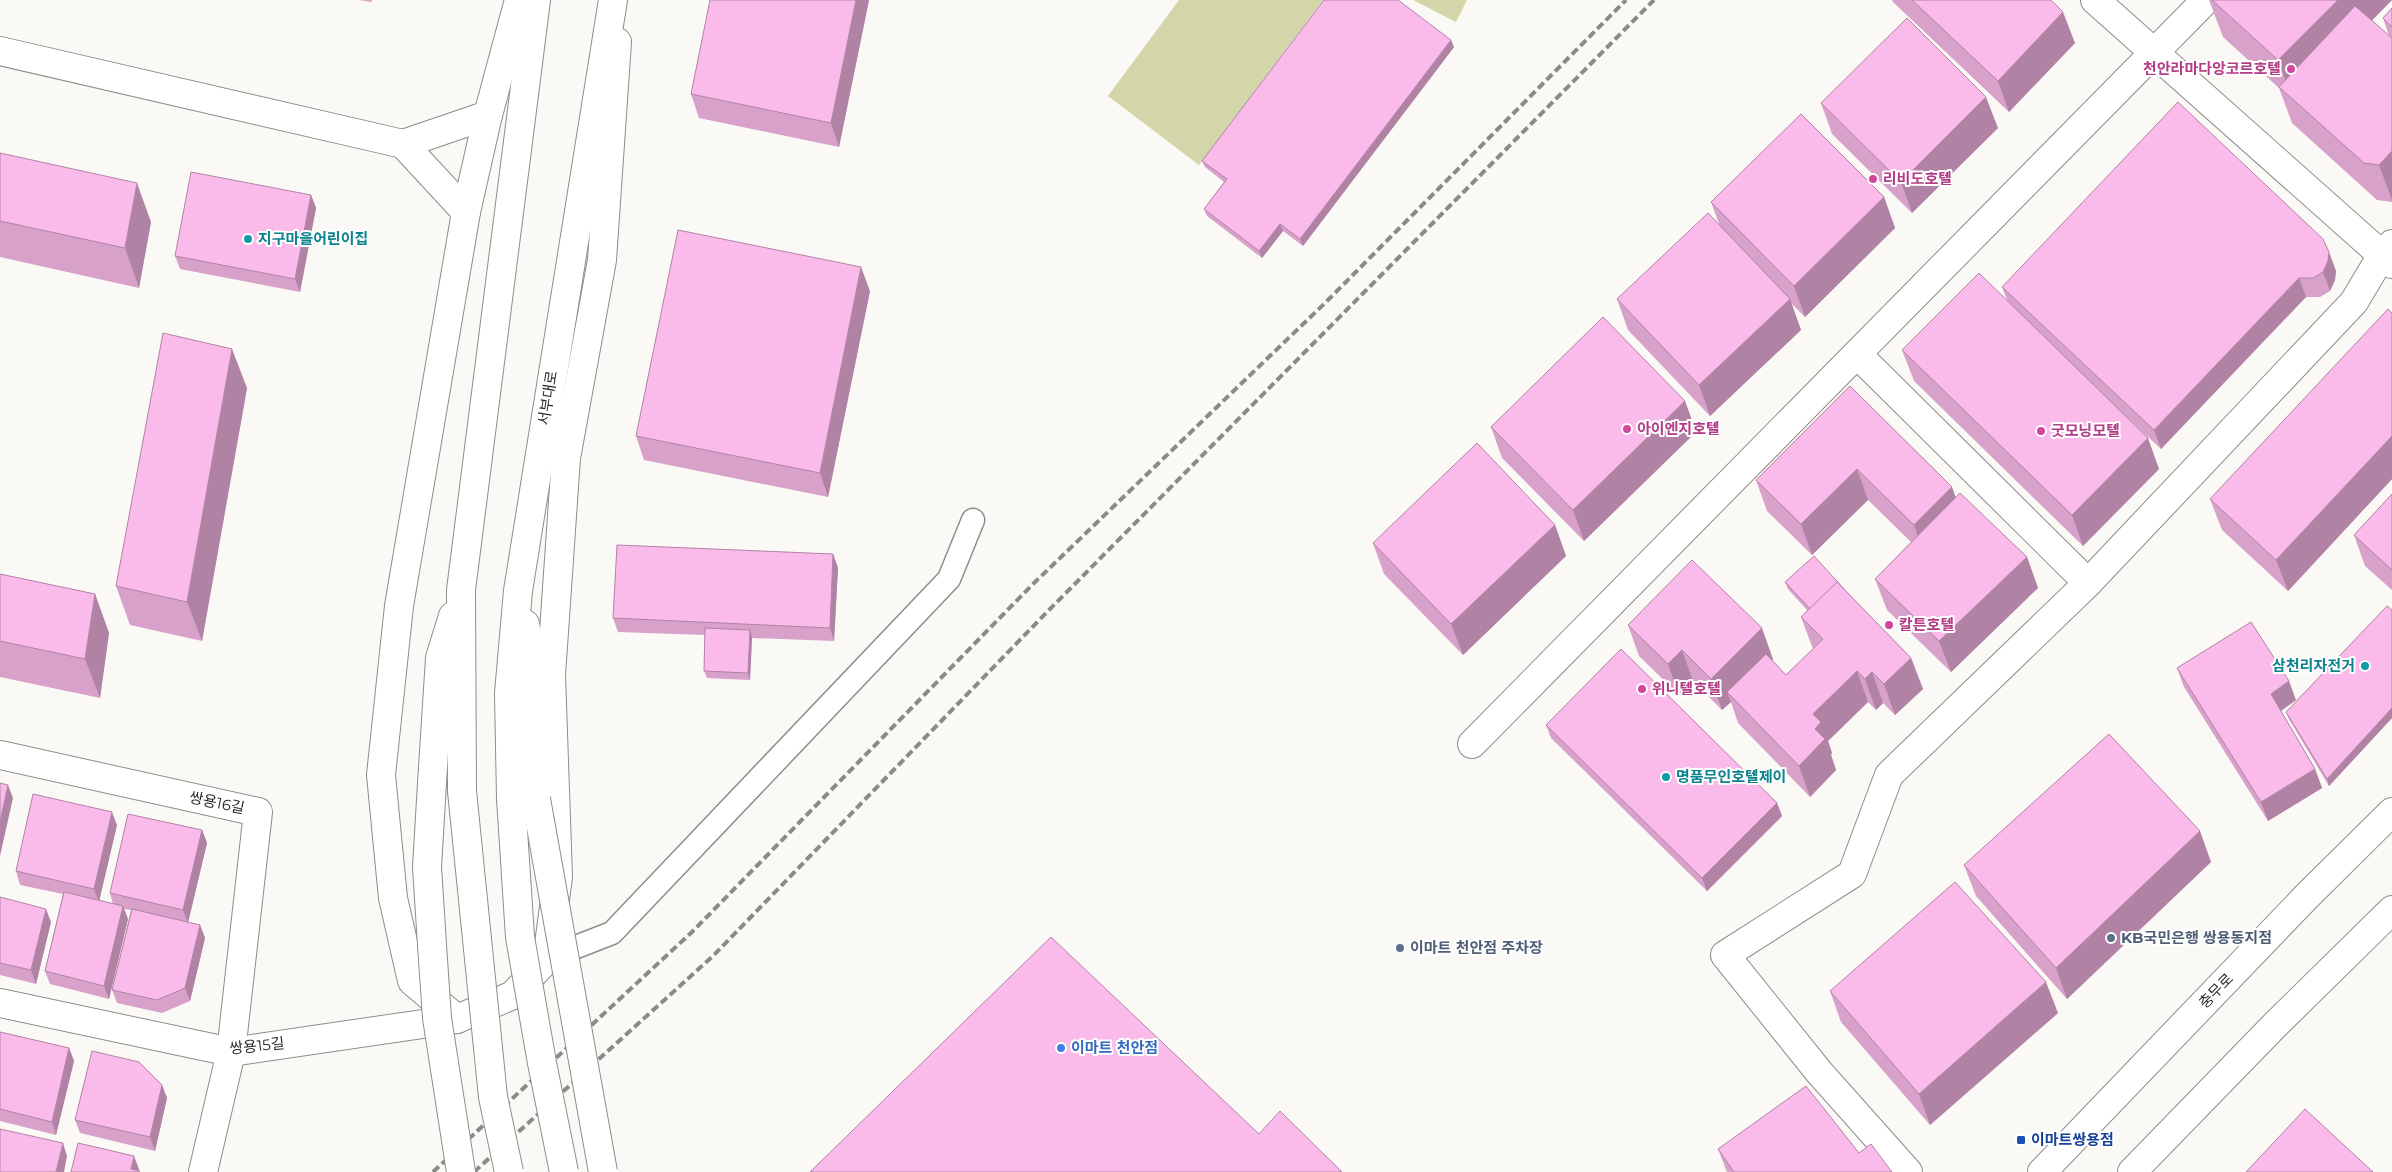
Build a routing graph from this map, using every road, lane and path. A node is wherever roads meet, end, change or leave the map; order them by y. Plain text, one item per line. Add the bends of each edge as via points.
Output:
1 (519, 0) edge
2 (536, 0) edge
3 (613, 0) edge
4 (620, 0) edge
5 (2096, 0) edge
6 (2206, 0) edge
7 (0, 51) edge
8 (2155, 51) junction
9 (488, 115) junction
10 (403, 144) junction
11 (466, 212) junction
12 (2389, 255) edge
13 (1857, 354) junction
14 (973, 520) dead end
15 (2088, 583) junction
16 (461, 590) junction
17 (1472, 744) dead end
18 (0, 755) edge
19 (524, 799) junction
20 (2392, 812) edge
21 (2392, 910) edge
22 (547, 959) junction
23 (0, 1003) edge
24 (457, 1019) junction
25 (231, 1052) junction
26 (203, 1172) edge
27 (461, 1172) edge
28 (509, 1172) edge
29 (564, 1172) edge
30 (603, 1172) edge
31 (1908, 1172) edge
32 (2042, 1172) edge
33 (2132, 1172) edge

1 - 9 street
2 - 16 street
3 - 19 street, 서부대로 via 518,591 509,693
4 - 22 street via 602,260 566,458 551,675 558,877
5 - 8 street
6 - 8 street
7 - 10 street
8 - 12 street
8 - 13 street
9 - 10 street
9 - 11 street
10 - 11 street
11 - 24 street via 399,606 381,775 393,898 412,981
12 - 15 street via 2354,302
13 - 15 street
13 - 17 street
14 - 22 lane via 949,579 612,933
15 - 31 street via 1889,775 1852,874 1725,955 1819,1072
16 - 27 street, bridge via 440,658 427,867 437,1009
16 - 28 street, bridge via 462,791 493,1097
18 - 25 street, 쌍용16길 via 258,812
19 - 29 street, bridge via 520,937
19 - 30 street, bridge
20 - 32 street, 충무로
21 - 33 street
22 - 24 street, 쌍용15길 via 512,995
23 - 25 street, 쌍용15길
24 - 25 street, 쌍용15길
25 - 26 street

